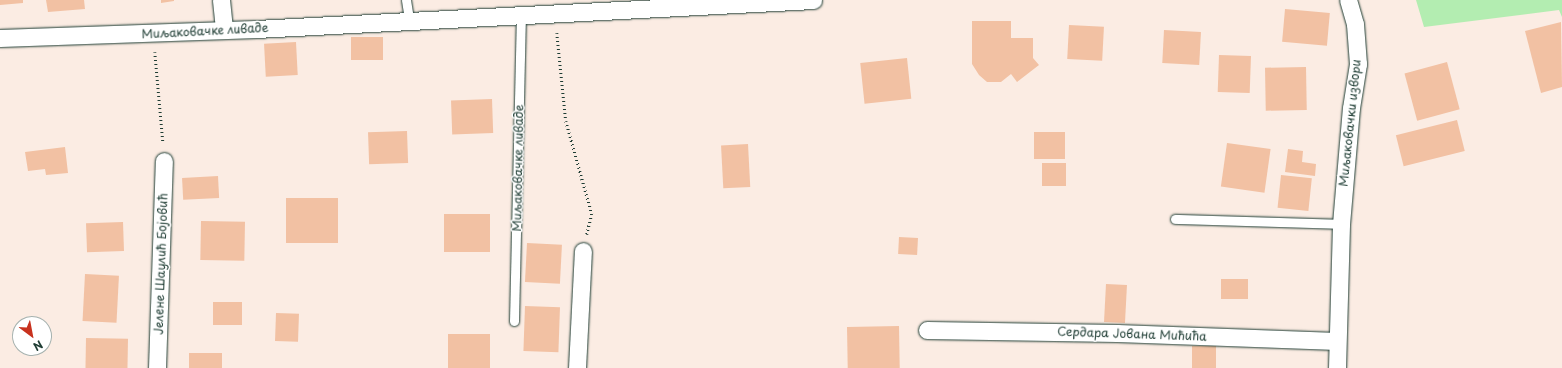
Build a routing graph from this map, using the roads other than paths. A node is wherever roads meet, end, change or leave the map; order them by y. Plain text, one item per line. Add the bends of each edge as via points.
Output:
1 (221, 0) edge
2 (406, 0) edge
3 (788, 0) edge
4 (813, 0) edge
5 (1348, 0) edge
6 (579, 6) edge
7 (521, 15) junction
8 (409, 20) junction
9 (224, 30) junction
10 (0, 38) edge
11 (164, 161) road end
12 (1176, 219) dead end
13 (1341, 224) junction
14 (584, 251) road end
15 (514, 322) dead end
16 (927, 330) dead end
17 (1337, 341) junction
18 (158, 368) edge
19 (577, 368) edge
20 (1337, 368) edge

1 - 9 street
2 - 8 lane
3 - 4 street, Миљаковачке ливаде
3 - 6 street, Миљаковачке ливаде
5 - 13 street, Миљаковачки извори via 1355,24 1358,64 1351,108
6 - 7 street, Миљаковачке ливаде via 555,13
7 - 8 street, Миљаковачке ливаде
7 - 15 lane, Миљаковачке ливаде
8 - 9 street, Миљаковачке ливаде
9 - 10 street, Миљаковачке ливаде
11 - 18 street, Јелене Шаулић Бојовић
12 - 13 lane
13 - 17 street, Миљаковачки извори
14 - 19 street
16 - 17 street, Сердара Јована Мићића via 1117,333
17 - 20 street, Миљаковачки извори

